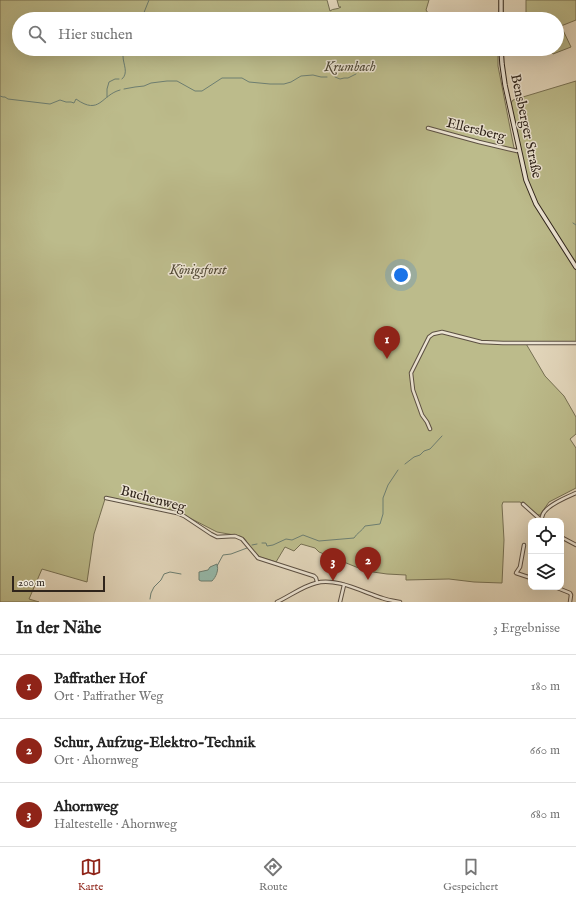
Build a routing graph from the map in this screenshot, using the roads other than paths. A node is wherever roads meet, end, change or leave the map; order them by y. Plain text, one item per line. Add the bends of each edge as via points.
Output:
1 (501, 0) edge
2 (501, 12) edge
3 (501, 56) edge
4 (428, 128) dead end
5 (519, 150) junction
6 (576, 267) edge
7 (576, 343) edge
8 (430, 429) dead end
9 (576, 493) edge
10 (106, 498) dead end
11 (523, 504) dead end
12 (539, 518) edge
13 (542, 518) edge
14 (564, 539) edge
15 (524, 545) dead end
16 (576, 545) edge
17 (528, 577) edge
18 (317, 582) junction
19 (344, 585) junction
20 (562, 590) edge
21 (277, 602) edge
22 (340, 602) edge
23 (400, 602) edge
24 (570, 602) edge

1 - 2 main road
3 - 5 main road, Bensberger Straße
4 - 5 street, Ellersberg
5 - 6 main road, Bensberger Straße via 532,196
7 - 8 street via 503,344 481,342 442,332 433,334 429,337 412,374 413,390
9 - 13 street via 550,506
10 - 18 street, Buchenweg via 177,513 217,537 239,537 258,558 314,576
11 - 12 street
14 - 16 street
15 - 17 street via 520,567 516,573
18 - 19 street
18 - 21 street
19 - 22 street
19 - 23 street
20 - 24 street via 570,593

